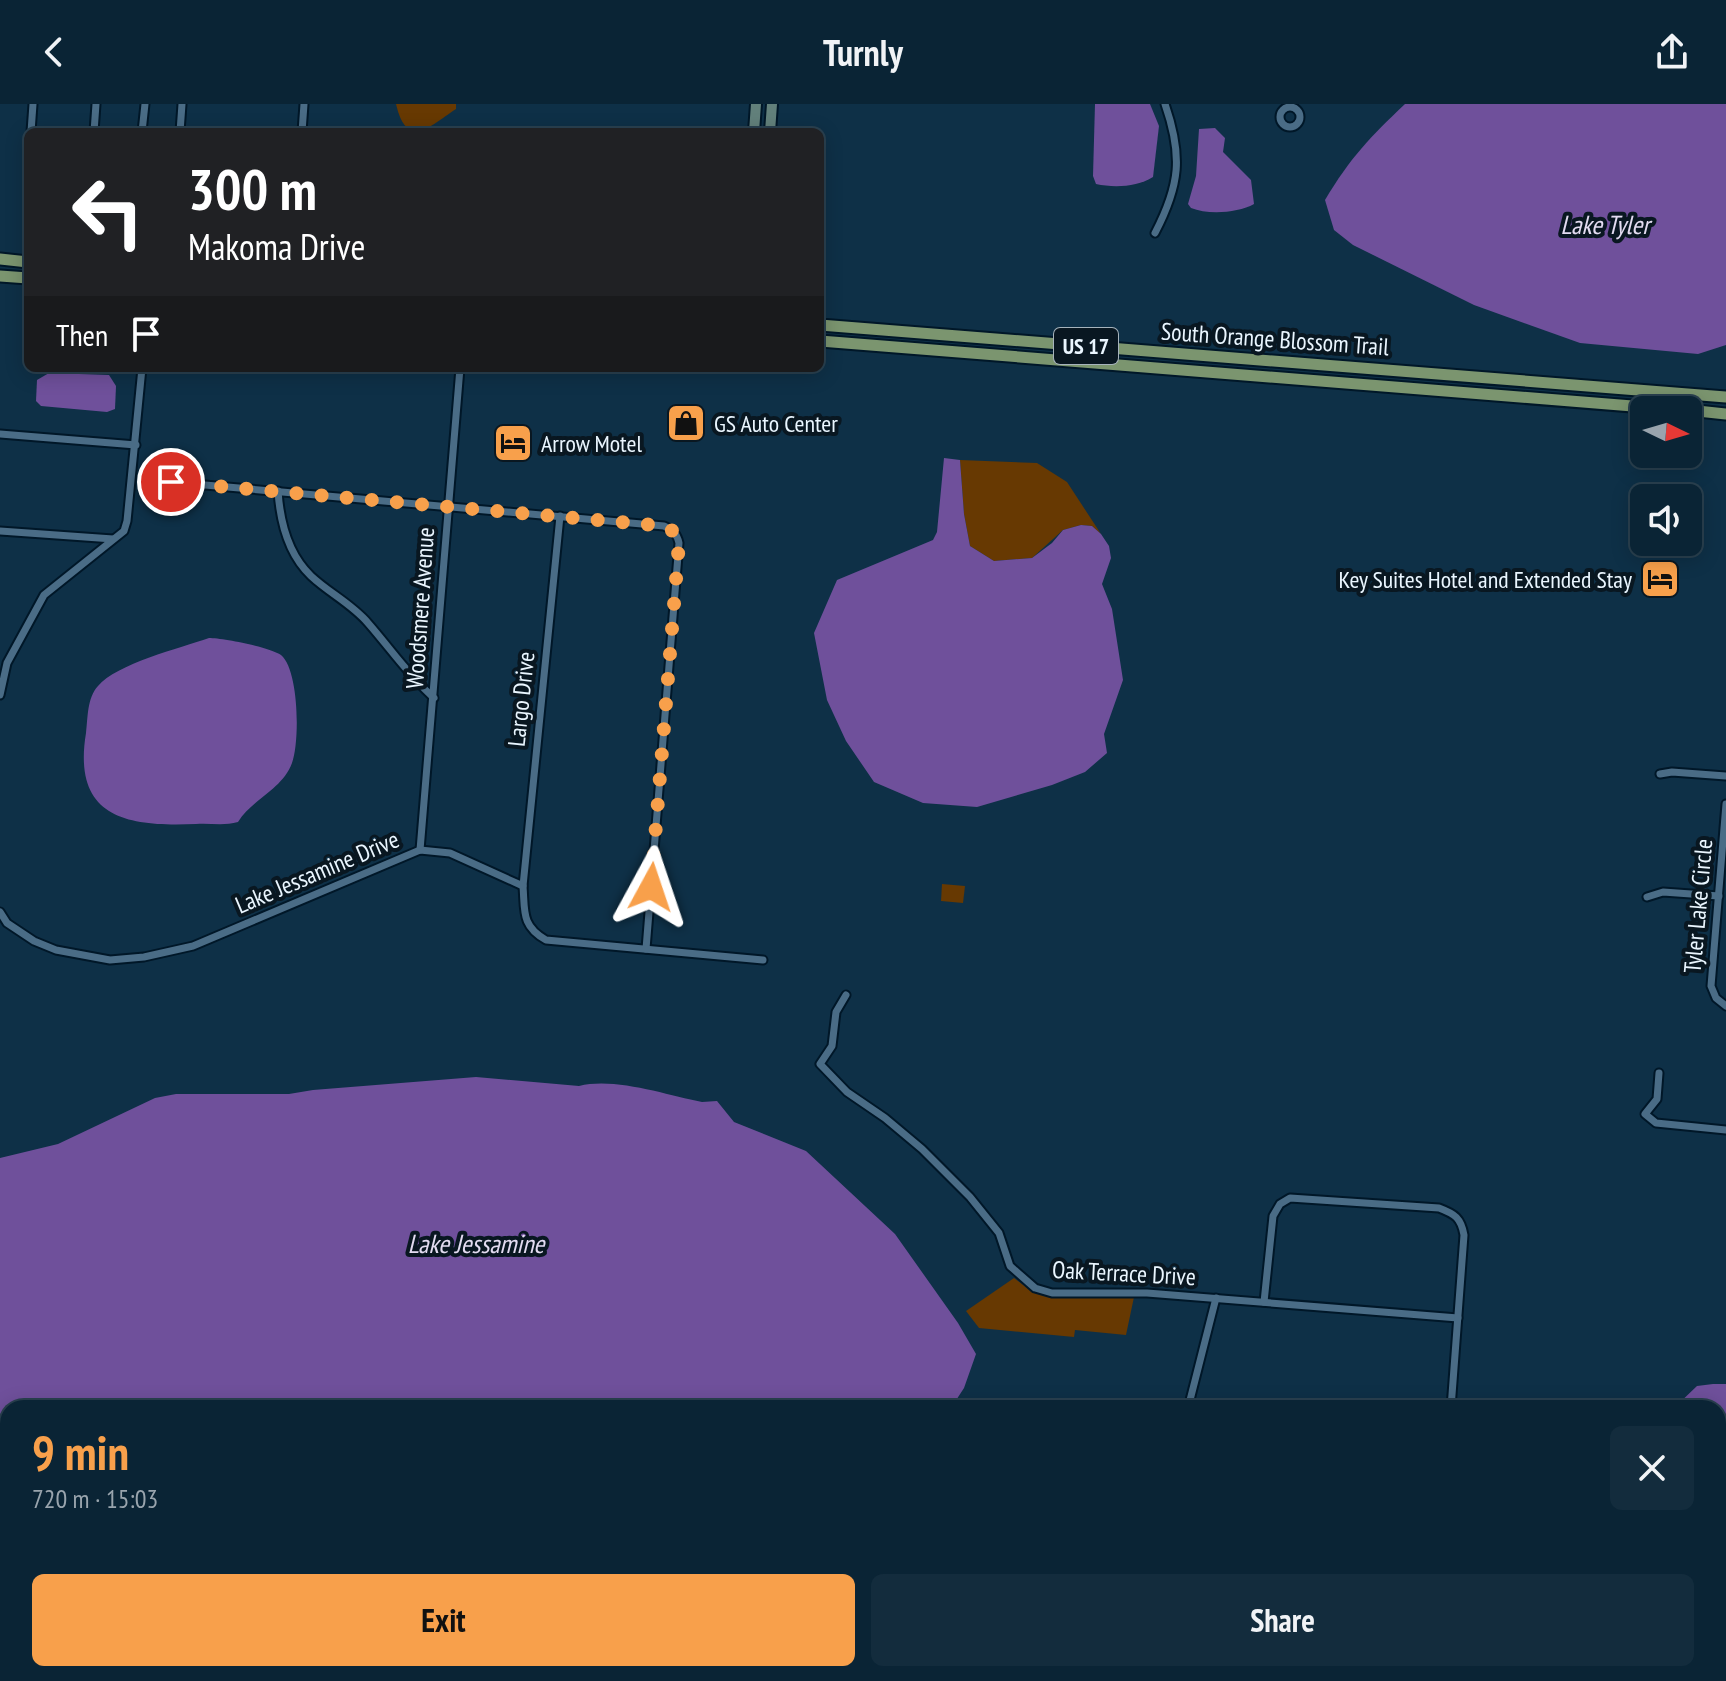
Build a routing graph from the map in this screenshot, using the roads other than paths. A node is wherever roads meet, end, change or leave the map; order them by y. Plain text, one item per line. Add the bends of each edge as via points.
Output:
1 (33, 104) edge
2 (96, 104) edge
3 (145, 104) edge
4 (182, 104) edge
5 (304, 104) edge
6 (756, 104) edge
7 (772, 104) edge
8 (1165, 104) edge
9 (1298, 106) edge
10 (1281, 107) edge
11 (31, 128) edge
12 (94, 128) edge
13 (142, 128) edge
14 (180, 128) edge
15 (302, 128) edge
16 (754, 128) edge
17 (770, 128) edge
18 (1155, 233) dead end
19 (0, 259) edge
20 (24, 262) edge
21 (0, 276) edge
22 (24, 278) edge
23 (824, 325) edge
24 (824, 341) edge
25 (1148, 351) junction
26 (1315, 364) junction
27 (1116, 365) junction
28 (142, 372) edge
29 (460, 372) edge
30 (1283, 379) junction
31 (1619, 388) junction
32 (1670, 392) junction
33 (1651, 396) edge
34 (1726, 397) edge
35 (1584, 402) junction
36 (1630, 406) edge
37 (1702, 412) edge
38 (1726, 414) edge
39 (0, 434) edge
40 (136, 445) junction
41 (171, 482) dead end
42 (278, 491) junction
43 (448, 505) junction
44 (560, 516) junction
45 (0, 531) edge
46 (113, 539) junction
47 (0, 695) edge
48 (434, 698) junction
49 (1660, 774) dead end
50 (1726, 776) edge
51 (1726, 804) edge
52 (420, 850) junction
53 (523, 886) junction
54 (1719, 896) junction
55 (1647, 897) dead end
56 (0, 912) edge
57 (4, 925) edge
58 (646, 949) junction
59 (763, 960) dead end
60 (846, 995) dead end
61 (1726, 1006) edge
62 (1659, 1073) dead end
63 (1726, 1130) edge
64 (1216, 1298) junction
65 (1264, 1302) junction
66 (1458, 1318) junction
67 (1190, 1400) edge
68 (1452, 1400) edge

1 - 11 street
2 - 12 street
3 - 13 street
4 - 14 street
5 - 15 street
6 - 16 main road
7 - 17 main road
8 - 18 street via 1177,137 1177,165 1169,207
9 - 10 street
9 - 10 street via 1299,119 1290,127 1280,119
19 - 20 main road
21 - 22 main road
23 - 25 main road, South Orange Blossom Trail / US 17
24 - 27 main road, South Orange Blossom Trail / US 17
25 - 26 main road, South Orange Blossom Trail / US 17
25 - 27 main road via 1134,363
26 - 30 main road
26 - 31 main road, South Orange Blossom Trail / US 17
27 - 30 main road, South Orange Blossom Trail / US 17
28 - 40 street
29 - 43 street, Woodsmere Avenue
30 - 35 main road, South Orange Blossom Trail / US 17
31 - 32 main road, South Orange Blossom Trail / US 17
31 - 35 main road via 1605,399
32 - 33 main road
32 - 34 main road, South Orange Blossom Trail / US 17
35 - 36 main road, South Orange Blossom Trail / US 17
37 - 38 main road, South Orange Blossom Trail / US 17
39 - 40 street
40 - 46 street via 127,521
41 - 42 street
42 - 43 street
42 - 48 street via 284,532 299,561 366,620
43 - 44 street
43 - 48 street, Woodsmere Avenue
44 - 53 street, Largo Drive
44 - 58 street via 664,526 678,536
45 - 46 street
46 - 47 street via 44,595 7,663
48 - 52 street, Woodsmere Avenue
49 - 50 street
51 - 54 street, Tyler Lake Circle
52 - 53 street, Lake Jessamine Drive via 450,853
52 - 57 street, Lake Jessamine Drive via 193,946 144,957 110,960 56,950
53 - 58 street via 525,919 532,932 546,940
54 - 55 street via 1663,892
54 - 61 street, Tyler Lake Circle via 1711,986
56 - 57 street, Lake Jessamine Drive
58 - 59 street
60 - 64 street, Oak Terrace Drive via 836,1012 832,1046 820,1064 847,1092 922,1149 970,1197 999,1233 1010,1266 1021,1278 1052,1293
62 - 63 street via 1657,1099 1645,1114 1656,1123
64 - 65 street, Oak Terrace Drive
64 - 67 street
65 - 66 street, Oak Terrace Drive
65 - 66 street via 1273,1216 1290,1198 1439,1208 1454,1213 1464,1235
66 - 68 street

